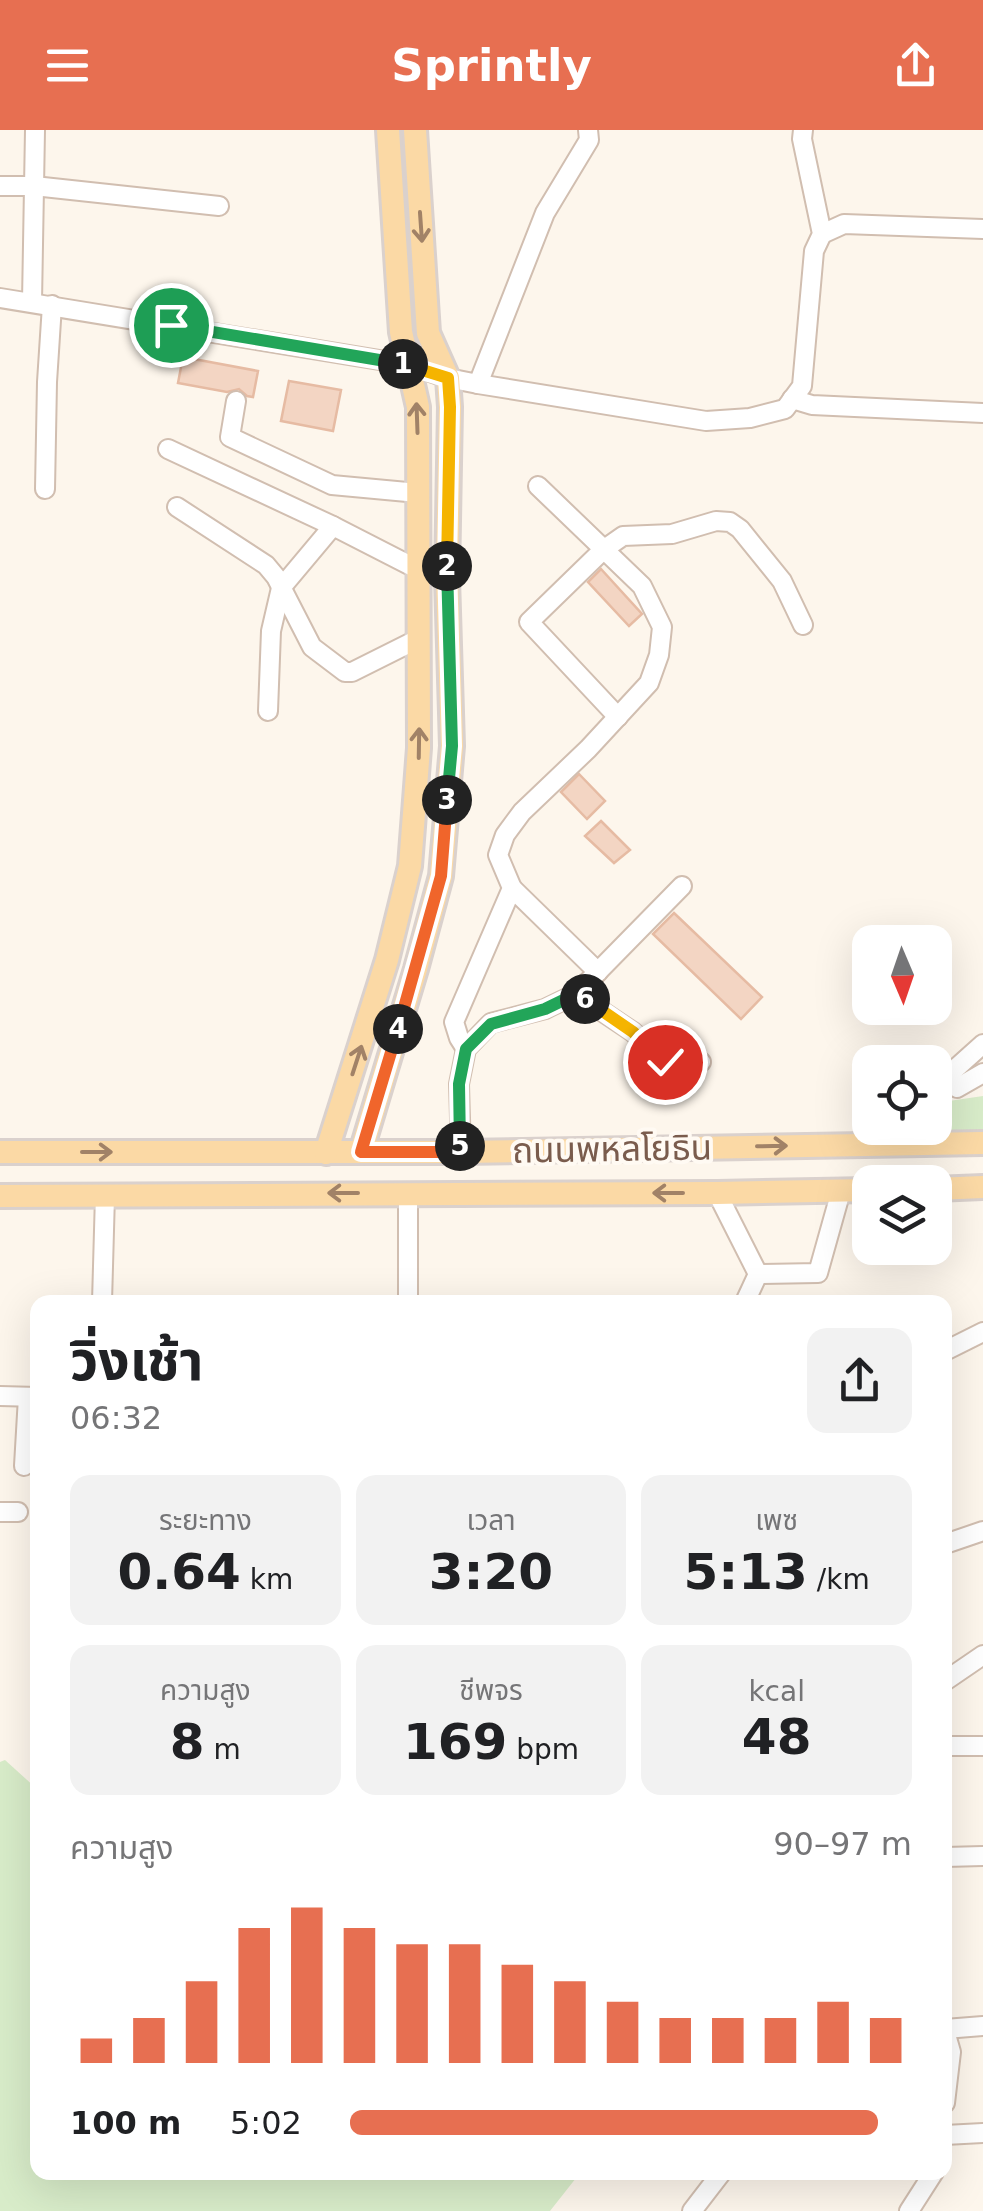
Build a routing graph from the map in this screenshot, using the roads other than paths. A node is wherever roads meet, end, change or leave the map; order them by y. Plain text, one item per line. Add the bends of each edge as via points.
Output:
1 (35, 130) edge
2 (388, 130) edge
3 (415, 130) edge
4 (588, 130) edge
5 (803, 130) edge
6 (0, 186) edge
7 (34, 186) junction
8 (219, 206) dead end
9 (983, 229) edge
10 (822, 234) junction
11 (0, 298) edge
12 (32, 302) junction
13 (52, 305) junction
14 (410, 365) junction
15 (448, 378) junction
16 (478, 384) junction
17 (792, 399) junction
18 (236, 401) dead end
19 (983, 414) edge
20 (168, 449) dead end
21 (538, 486) dead end
22 (45, 489) dead end
23 (418, 494) junction
24 (177, 507) dead end
25 (333, 526) junction
26 (604, 550) junction
27 (418, 568) junction
28 (281, 588) junction
29 (802, 624) dead end
30 (418, 639) junction
31 (268, 710) dead end
32 (618, 716) junction
33 (682, 886) dead end
34 (512, 888) junction
35 (598, 972) junction
36 (576, 994) junction
37 (983, 1044) edge
38 (466, 1049) junction
39 (701, 1062) dead end
40 (952, 1072) edge
41 (983, 1073) edge
42 (957, 1088) dead end
43 (852, 1137) edge
44 (952, 1141) edge
45 (983, 1143) edge
46 (0, 1152) edge
47 (361, 1152) junction
48 (460, 1152) junction
49 (326, 1153) junction
50 (983, 1188) edge
51 (952, 1189) edge
52 (841, 1191) junction
53 (852, 1191) edge
54 (408, 1193) junction
55 (717, 1193) junction
56 (105, 1195) junction
57 (0, 1196) edge
58 (758, 1274) junction
59 (102, 1295) edge
60 (408, 1295) edge
61 (748, 1295) edge
62 (983, 1332) edge
63 (952, 1348) edge
64 (0, 1396) edge
65 (30, 1397) edge
66 (30, 1420) edge
67 (24, 1466) dead end
68 (983, 1531) edge
69 (952, 1542) edge
70 (983, 1655) edge
71 (952, 1677) edge
72 (952, 1746) edge
73 (983, 1746) edge
74 (952, 1856) edge
75 (983, 1856) edge
76 (983, 2026) edge
77 (952, 2029) edge
78 (983, 2133) edge
79 (952, 2135) edge
80 (716, 2180) edge
81 (928, 2180) edge
82 (692, 2211) edge
83 (909, 2211) edge

1 - 7 street
2 - 14 main road
3 -> 15 main road via 428,333
4 - 16 street via 589,140 545,213
5 - 10 street
6 - 7 street
7 - 8 street
7 - 12 street
9 - 10 street via 844,224
10 - 17 street via 814,251 802,386
11 - 12 street
12 - 13 street
13 - 14 street
13 - 22 street
14 - 15 street
23 -> 14 main road via 418,407
15 - 16 street
15 - 47 main road via 452,746 441,876
16 - 17 street via 706,421 768,414
17 - 19 street
18 - 23 street via 230,437 332,485
20 - 25 street
21 - 26 street
23 - 27 main road
24 - 28 street via 266,565
25 - 27 street
25 - 28 street
26 - 29 street via 623,536 730,522 782,581
26 - 32 street via 642,586 662,626 649,683
26 - 32 street via 529,622
27 - 30 main road
28 - 30 street via 312,647 345,672
28 - 31 street via 271,632
49 -> 30 main road via 410,866 420,748
32 - 34 street via 504,835 498,855
33 - 35 street
34 - 35 street
34 - 38 street via 454,1022
35 - 36 street
36 - 38 street via 491,1024
36 - 39 street via 665,1062
37 - 40 street
38 - 48 street
41 - 42 street
48 -> 43 main road, ถนนพหลโยธิน
44 - 45 main road, ถนนพหลโยธิน
46 -> 49 main road, ถนนพหลโยธิน
47 - 48 main road, ถนนพหลโยธิน
47 - 49 main road, ถนนพหลโยธิน
50 - 51 main road
52 - 53 main road, ถนนพหลโยธิน
52 - 55 main road, ถนนพหลโยธิน
52 - 58 street via 818,1273
55 -> 54 main road, ถนนพหลโยธิน
54 -> 56 main road, ถนนพหลโยธิน
54 - 60 street
55 - 58 street
56 - 57 main road, ถนนพหลโยธิน
56 - 59 street
58 - 61 street
62 - 63 street
64 - 65 street
66 - 67 street
68 - 69 street
70 - 71 street
72 - 73 street
74 - 75 street
76 - 77 street
78 - 79 street
80 - 82 street
81 - 83 street

